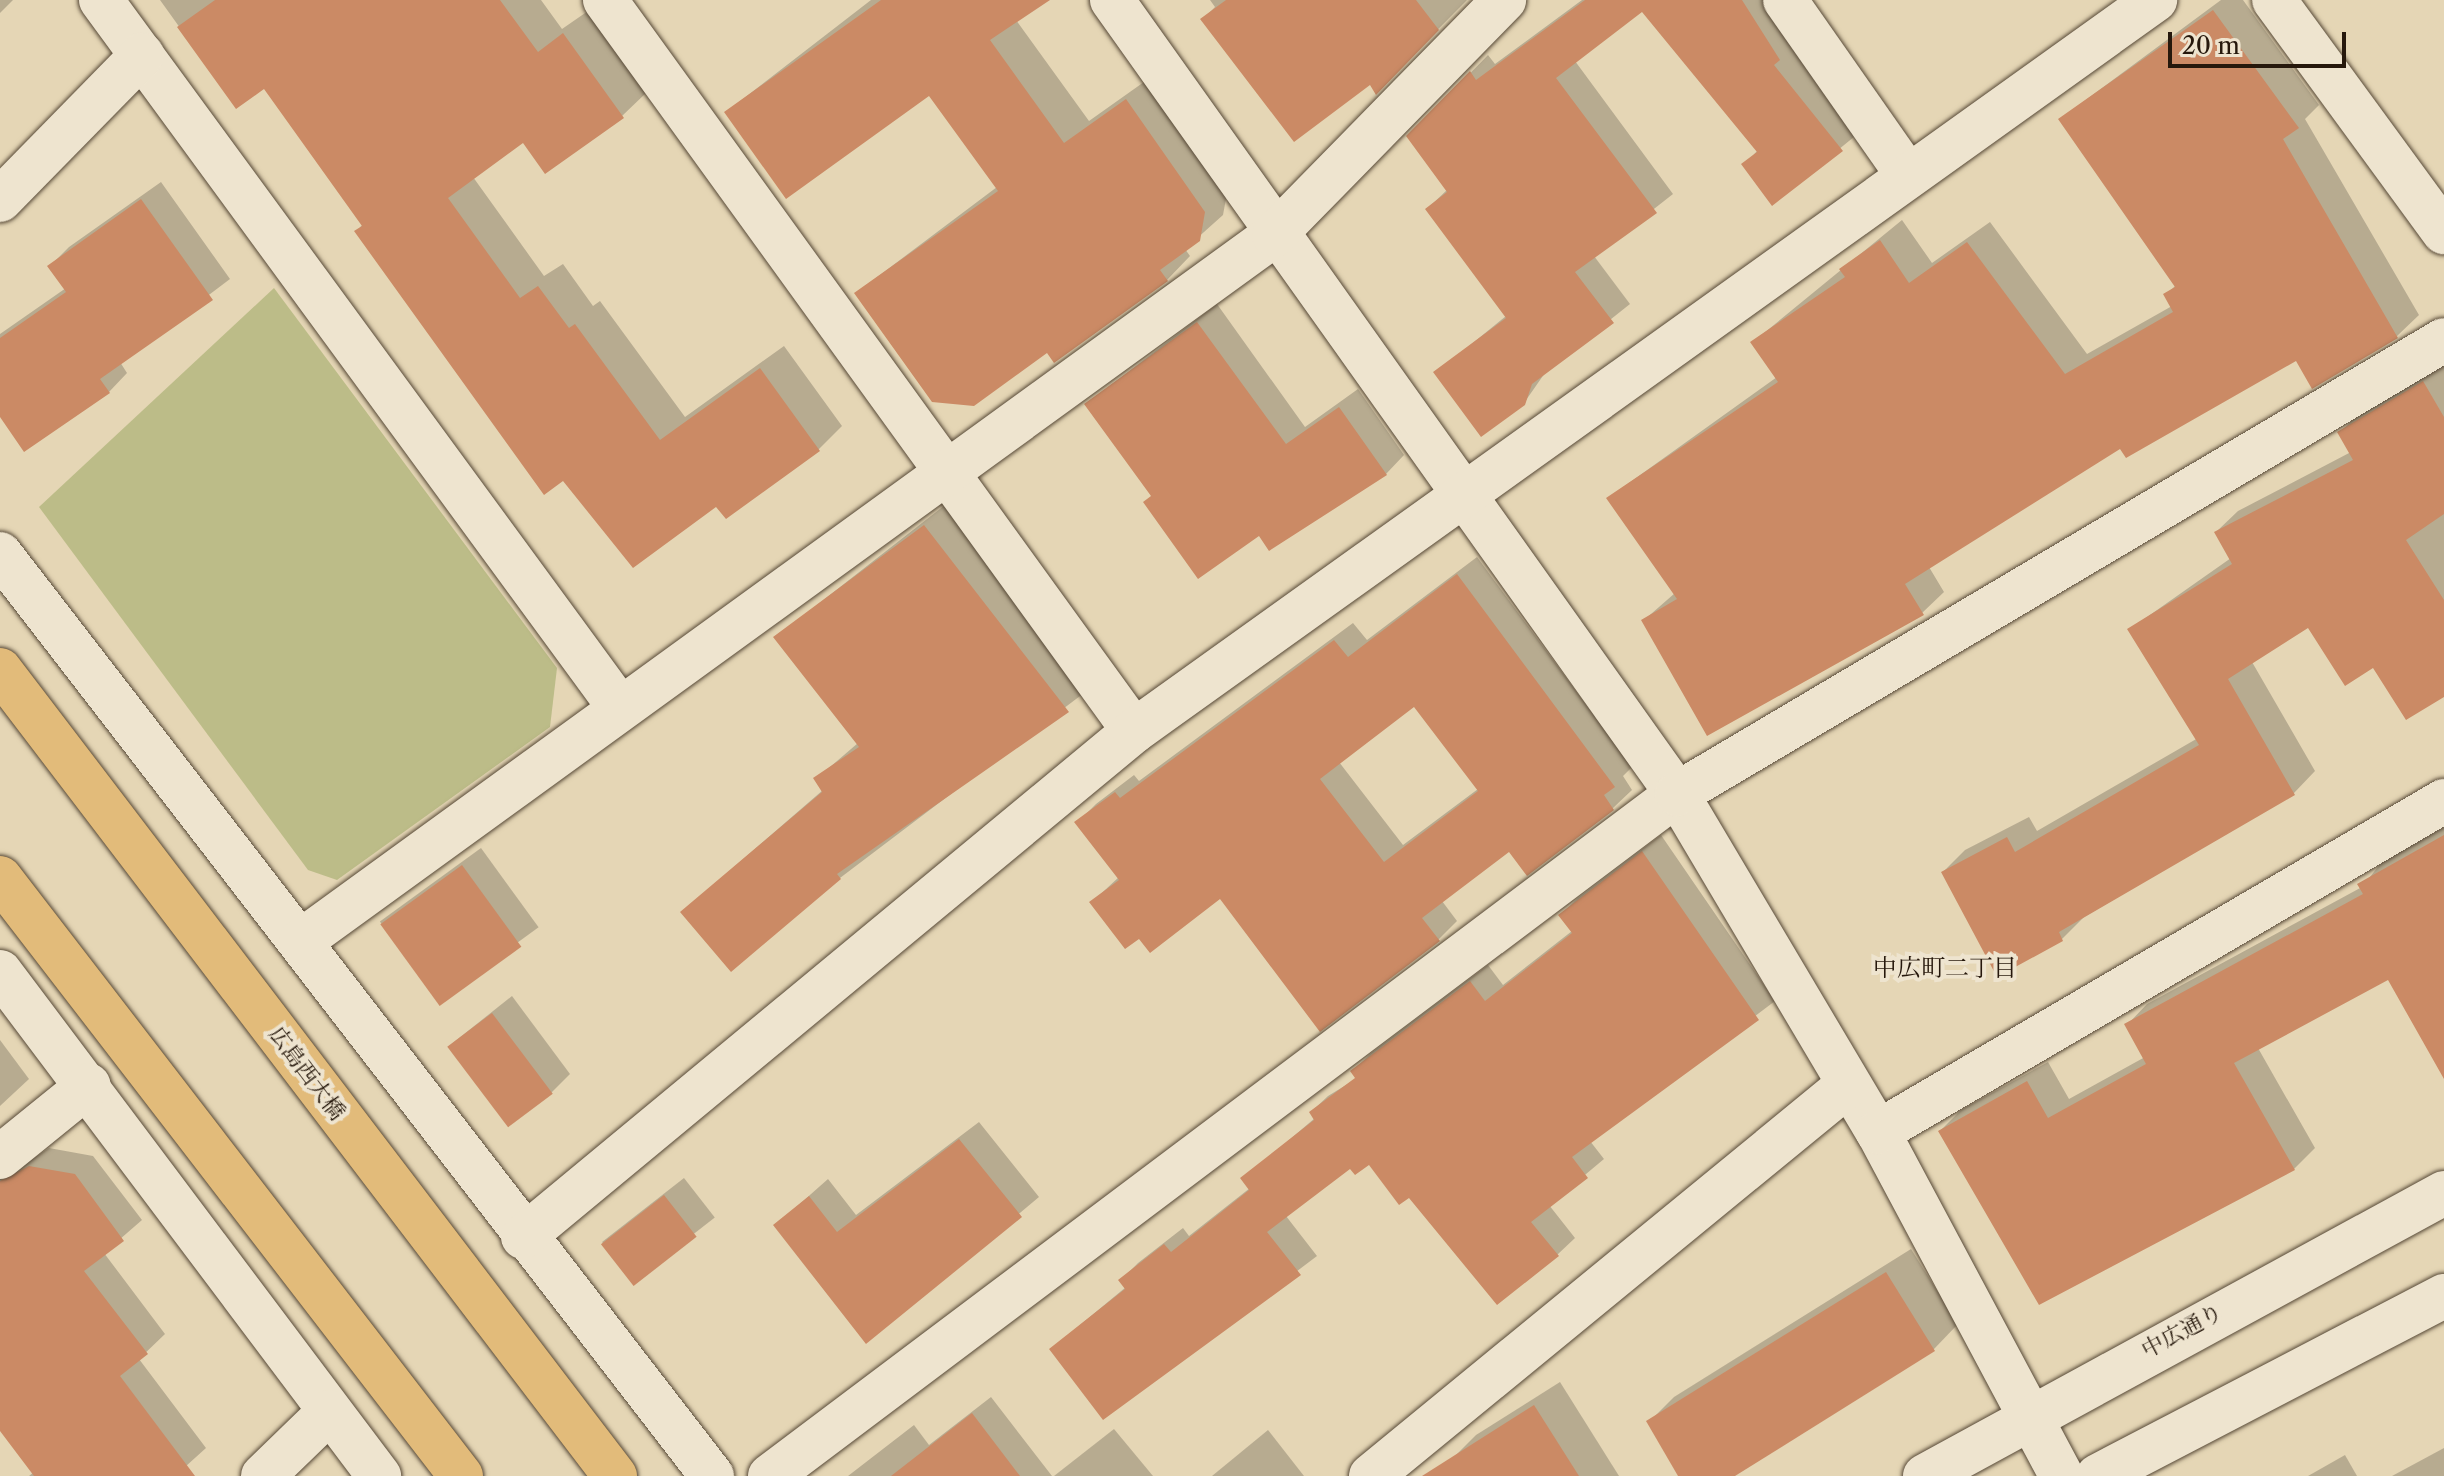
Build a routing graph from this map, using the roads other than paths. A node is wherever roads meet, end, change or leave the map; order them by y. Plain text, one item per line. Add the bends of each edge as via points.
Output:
1 (101, 0) edge
2 (605, 0) edge
3 (1112, 0) edge
4 (1504, 0) edge
5 (1785, 0) edge
6 (2155, 0) edge
7 (2274, 0) edge
8 (142, 55) junction
9 (1907, 174) junction
10 (0, 200) edge
11 (2444, 232) edge
12 (1274, 235) junction
13 (2444, 340) edge
14 (952, 471) junction
15 (1461, 497) junction
16 (0, 554) edge
17 (0, 670) edge
18 (620, 708) junction
19 (1134, 731) junction
20 (1677, 794) junction
21 (2444, 801) edge
22 (0, 878) edge
23 (301, 941) junction
24 (0, 972) edge
25 (89, 1085) junction
26 (1848, 1085) junction
27 (1878, 1132) junction
28 (0, 1157) edge
29 (2444, 1193) edge
30 (523, 1237) junction
31 (2444, 1296) edge
32 (329, 1412) junction
33 (2026, 1415) junction
34 (263, 1476) edge
35 (379, 1476) edge
36 (461, 1476) edge
37 (615, 1476) edge
38 (712, 1476) edge
39 (770, 1476) edge
40 (1371, 1476) edge
41 (1925, 1476) edge
42 (2062, 1476) edge
43 (2098, 1476) edge

1 - 8 street
2 - 14 street
3 - 12 street
4 - 12 street
5 - 9 street
6 - 9 street
7 - 11 street
8 - 10 street
8 - 18 street
9 - 15 street
12 - 14 street
12 - 15 street
13 - 20 street
14 - 18 street
14 - 19 street
15 - 19 street
15 - 20 street
16 - 23 street
17 - 37 highway, 広島西大橋
18 - 23 street
19 - 30 street
20 - 26 street
20 - 39 street
21 - 27 street
22 - 36 highway
23 - 30 street
24 - 25 street
25 - 28 street
25 - 32 street
26 - 27 street
26 - 40 street
27 - 33 street
29 - 33 street, 中広通り
30 - 38 street
31 - 43 street
32 - 34 street
32 - 35 street
33 - 41 street, 中広通り
33 - 42 street

